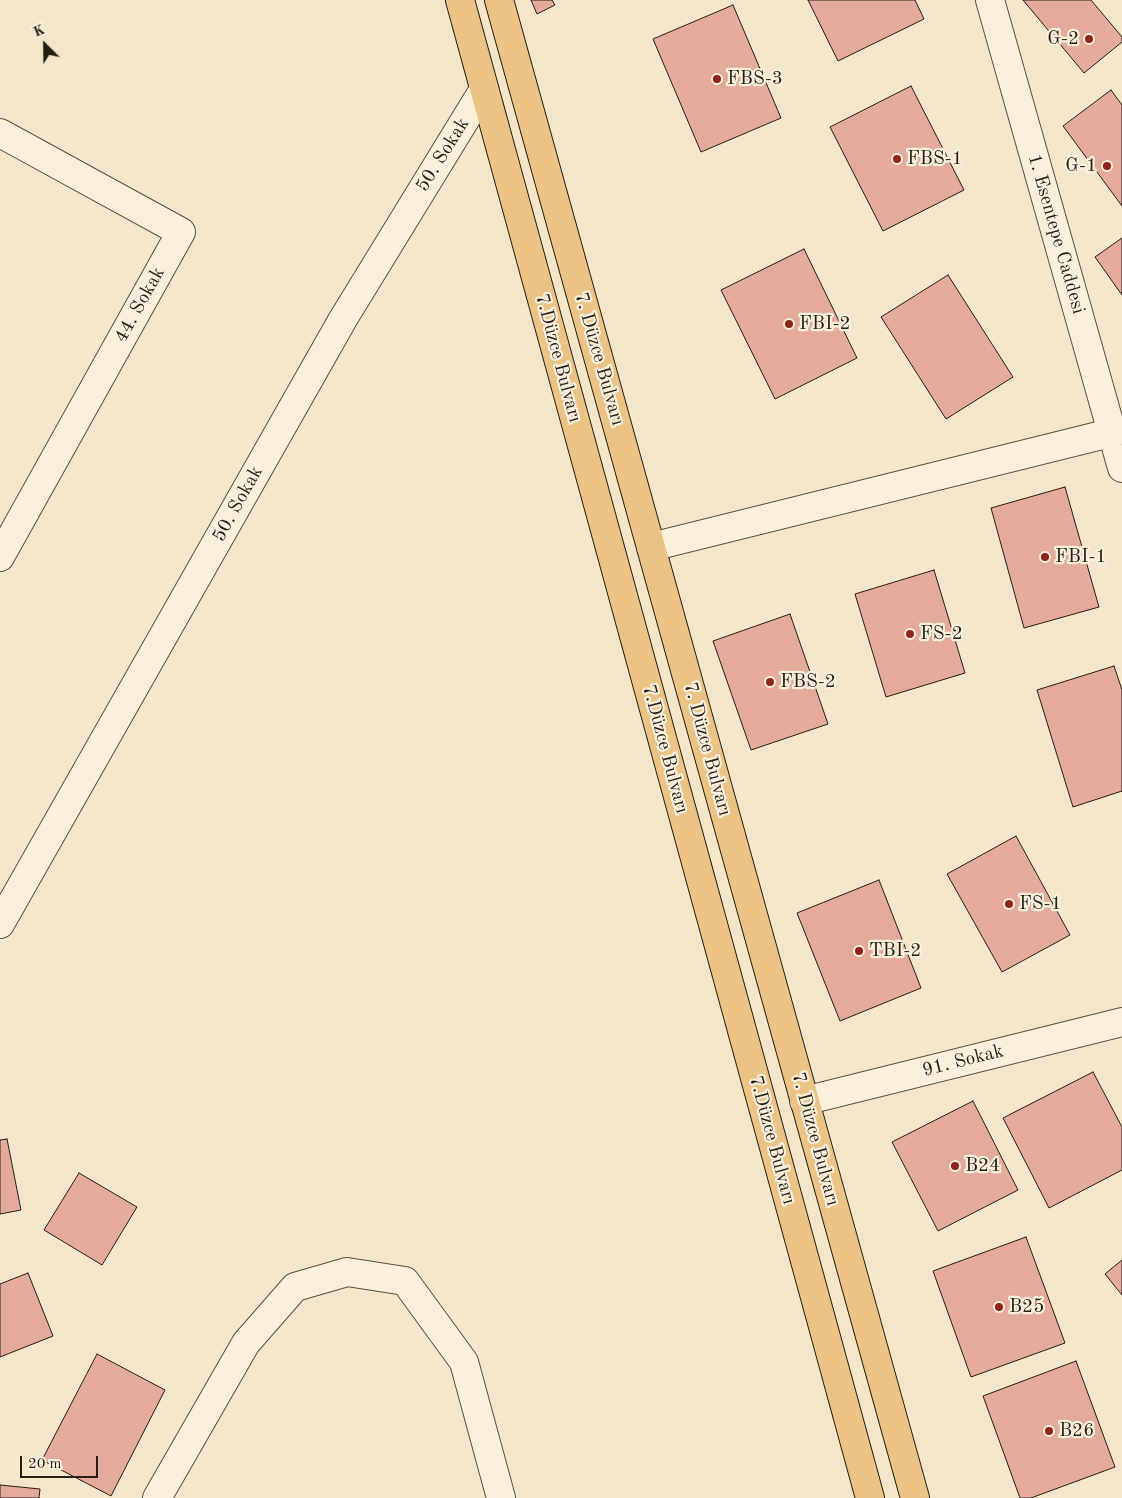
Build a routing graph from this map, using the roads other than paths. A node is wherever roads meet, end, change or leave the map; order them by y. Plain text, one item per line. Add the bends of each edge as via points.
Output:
1 (460, 0) edge
2 (499, 0) edge
3 (990, 0) edge
4 (484, 88) junction
5 (0, 133) edge
6 (1117, 432) edge
7 (1122, 468) edge
8 (651, 547) junction
9 (0, 557) edge
10 (8, 893) edge
11 (0, 924) edge
12 (1122, 1022) edge
13 (804, 1100) junction
14 (157, 1498) edge
15 (501, 1498) edge
16 (870, 1498) edge
17 (915, 1498) edge

1 - 4 main road, 7.Düzce Bulvarı
2 - 8 main road, 7. Düzce Bulvarı
3 - 6 street, 1. Esentepe Caddesi
4 - 10 street, 50. Sokak via 343,319
4 - 16 main road, 7.Düzce Bulvarı
5 - 9 street, 44. Sokak via 181,232
6 - 7 street, 1. Esentepe Caddesi
6 - 8 street
8 - 13 main road, 7. Düzce Bulvarı
10 - 11 street, 50. Sokak
12 - 13 street, 91. Sokak
13 - 17 main road, 7. Düzce Bulvarı
14 - 15 street via 246,1342 295,1287 347,1272 405,1281 464,1362

